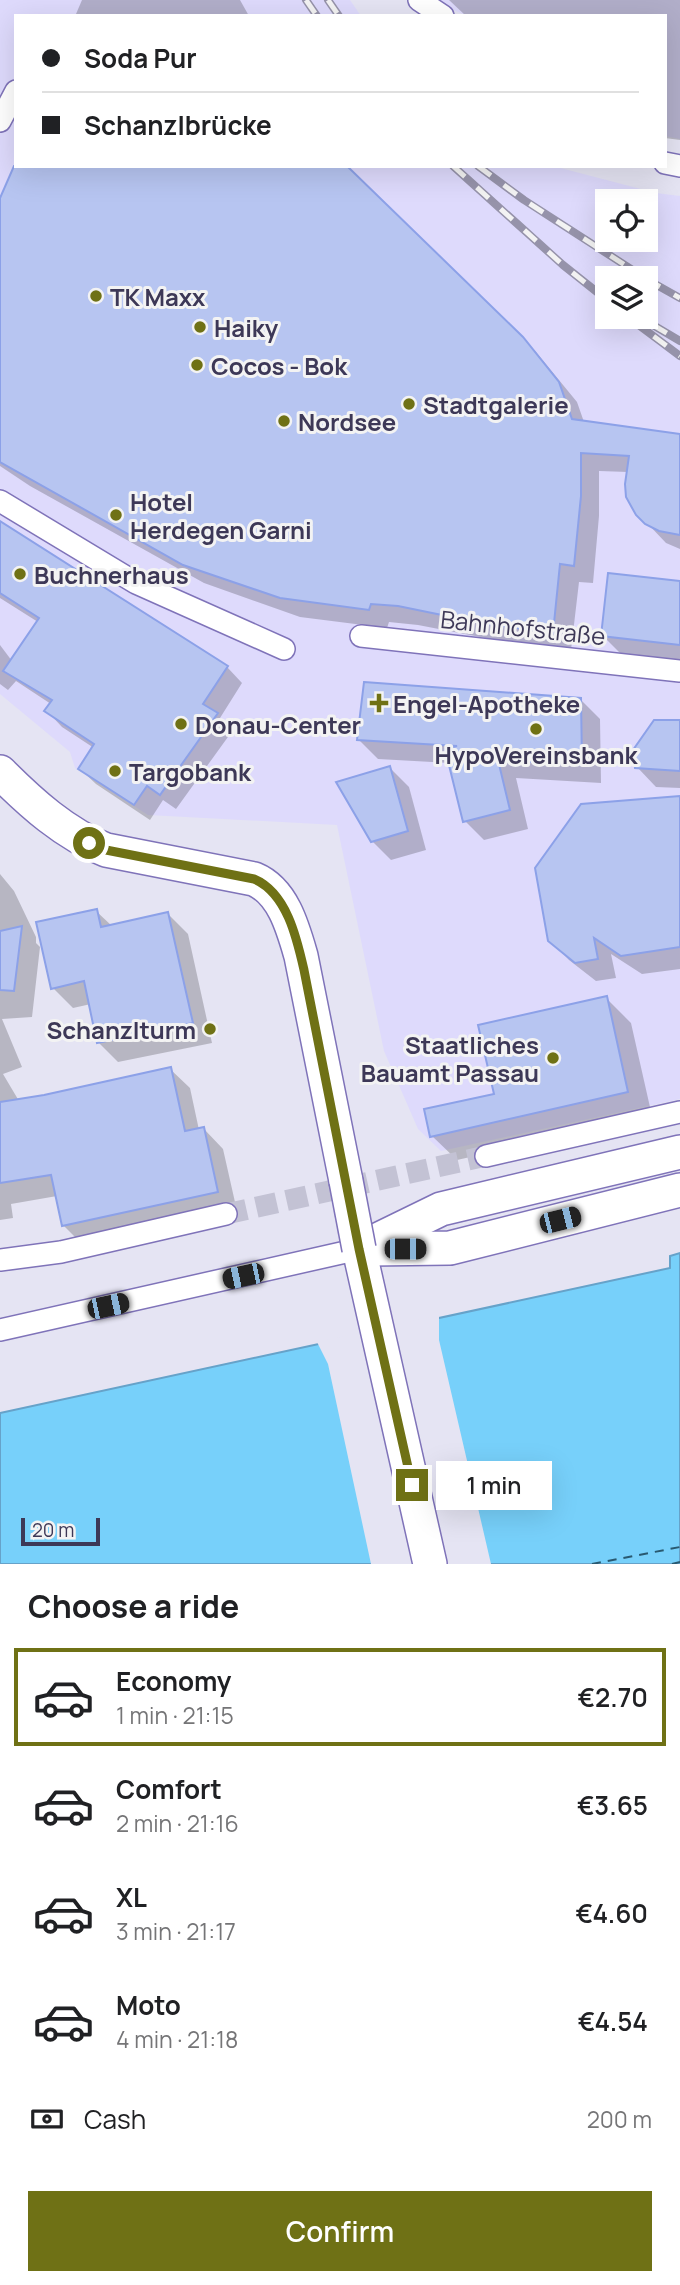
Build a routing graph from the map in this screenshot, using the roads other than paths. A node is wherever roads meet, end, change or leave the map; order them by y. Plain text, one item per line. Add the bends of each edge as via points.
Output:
1 (419, 0) edge
2 (440, 14) edge
3 (14, 96) edge
4 (0, 121) edge
5 (0, 501) edge
6 (361, 636) dead end
7 (284, 649) dead end
8 (680, 671) edge
9 (0, 772) edge
10 (680, 1112) edge
11 (680, 1152) edge
12 (486, 1156) tunnel mouth
13 (680, 1189) edge
14 (226, 1214) tunnel mouth
15 (359, 1249) junction
16 (0, 1260) edge
17 (0, 1330) edge
18 (430, 1564) edge

1 - 2 street
3 - 4 street
5 - 7 street via 136,583
6 - 8 street, Bahnhofstraße
9 - 15 main road, bridge via 48,815 89,843 261,882 275,895 297,942
10 - 12 street
11 - 15 main road via 441,1209
13 - 15 main road via 450,1248
14 - 16 street via 61,1252
15 - 17 street
15 - 18 main road

